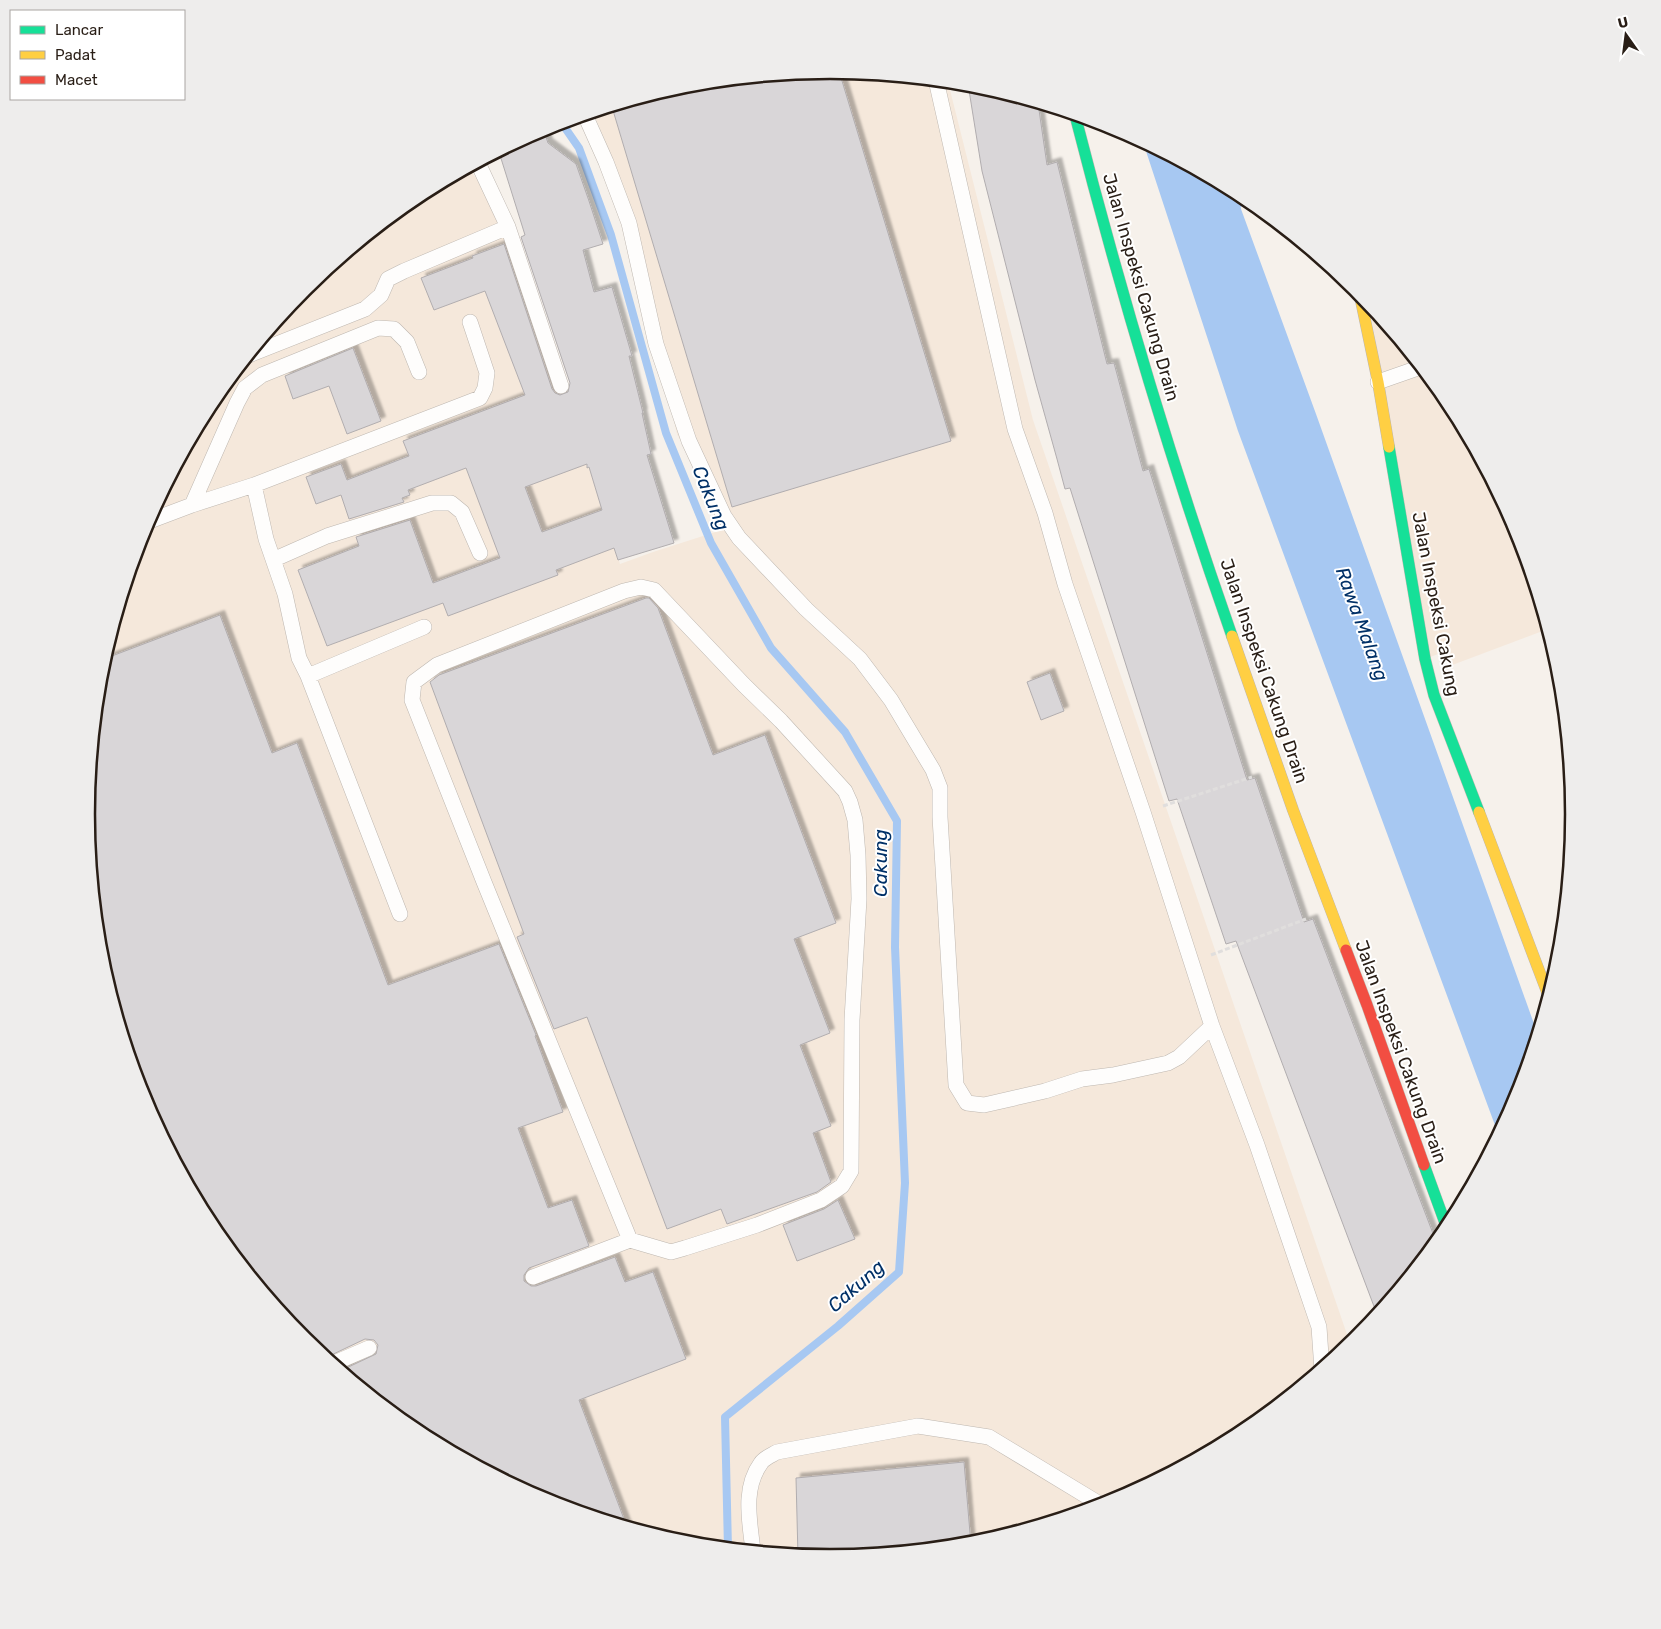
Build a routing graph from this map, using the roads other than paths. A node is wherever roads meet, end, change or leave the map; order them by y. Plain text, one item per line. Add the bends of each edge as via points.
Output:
1 (938, 87) edge
2 (587, 120) edge
3 (1078, 122) edge
4 (480, 168) edge
5 (508, 227) junction
6 (1368, 312) edge
7 (470, 322) dead end
8 (260, 351) edge
9 (1415, 369) edge
10 (419, 372) dead end
11 (1378, 382) junction
12 (561, 386) dead end
13 (254, 486) junction
14 (192, 505) junction
15 (158, 518) edge
16 (480, 553) dead end
17 (274, 559) junction
18 (424, 627) dead end
19 (308, 676) junction
20 (400, 914) dead end
21 (1546, 985) edge
22 (1212, 1026) junction
23 (1444, 1220) edge
24 (630, 1240) junction
25 (533, 1277) dead end
26 (369, 1348) dead end
27 (338, 1361) edge
28 (1321, 1363) edge
29 (1094, 1501) edge
30 (752, 1546) edge

1 - 22 lane via 1015,429
2 - 22 lane via 629,223 656,344 689,441 724,516 739,538 806,609 860,659 891,700 933,770 940,788 956,1085 962,1096 968,1103 984,1105 1082,1079 1168,1063
3 - 23 street, Jalan Inspeksi Cakung Drain via 1108,246 1180,485 1330,910 1372,1016
4 - 5 lane
5 - 8 lane via 388,279 381,295 365,309
5 - 12 lane
6 - 11 street, Jalan Inspeksi Cakung
7 - 13 lane via 487,373 480,398
9 - 11 lane
10 - 14 lane via 407,342 394,329 378,328 262,375 246,388 237,403
11 - 21 street, Jalan Inspeksi Cakung via 1434,696
13 - 14 lane
13 - 17 lane
14 - 15 lane
16 - 17 lane via 462,512 451,503 432,503 327,536
17 - 19 lane via 286,594 299,658
18 - 19 lane
19 - 20 lane
22 - 28 lane via 1257,1145 1318,1327
24 - 24 lane via 412,700 414,682 437,665 641,587 654,590 844,791 855,820 859,899 852,1020 851,1171 842,1186 822,1200 792,1212 671,1252
24 - 25 lane
26 - 27 lane
29 - 30 lane via 989,1437 918,1426 777,1452 762,1462 754,1476 748,1505

